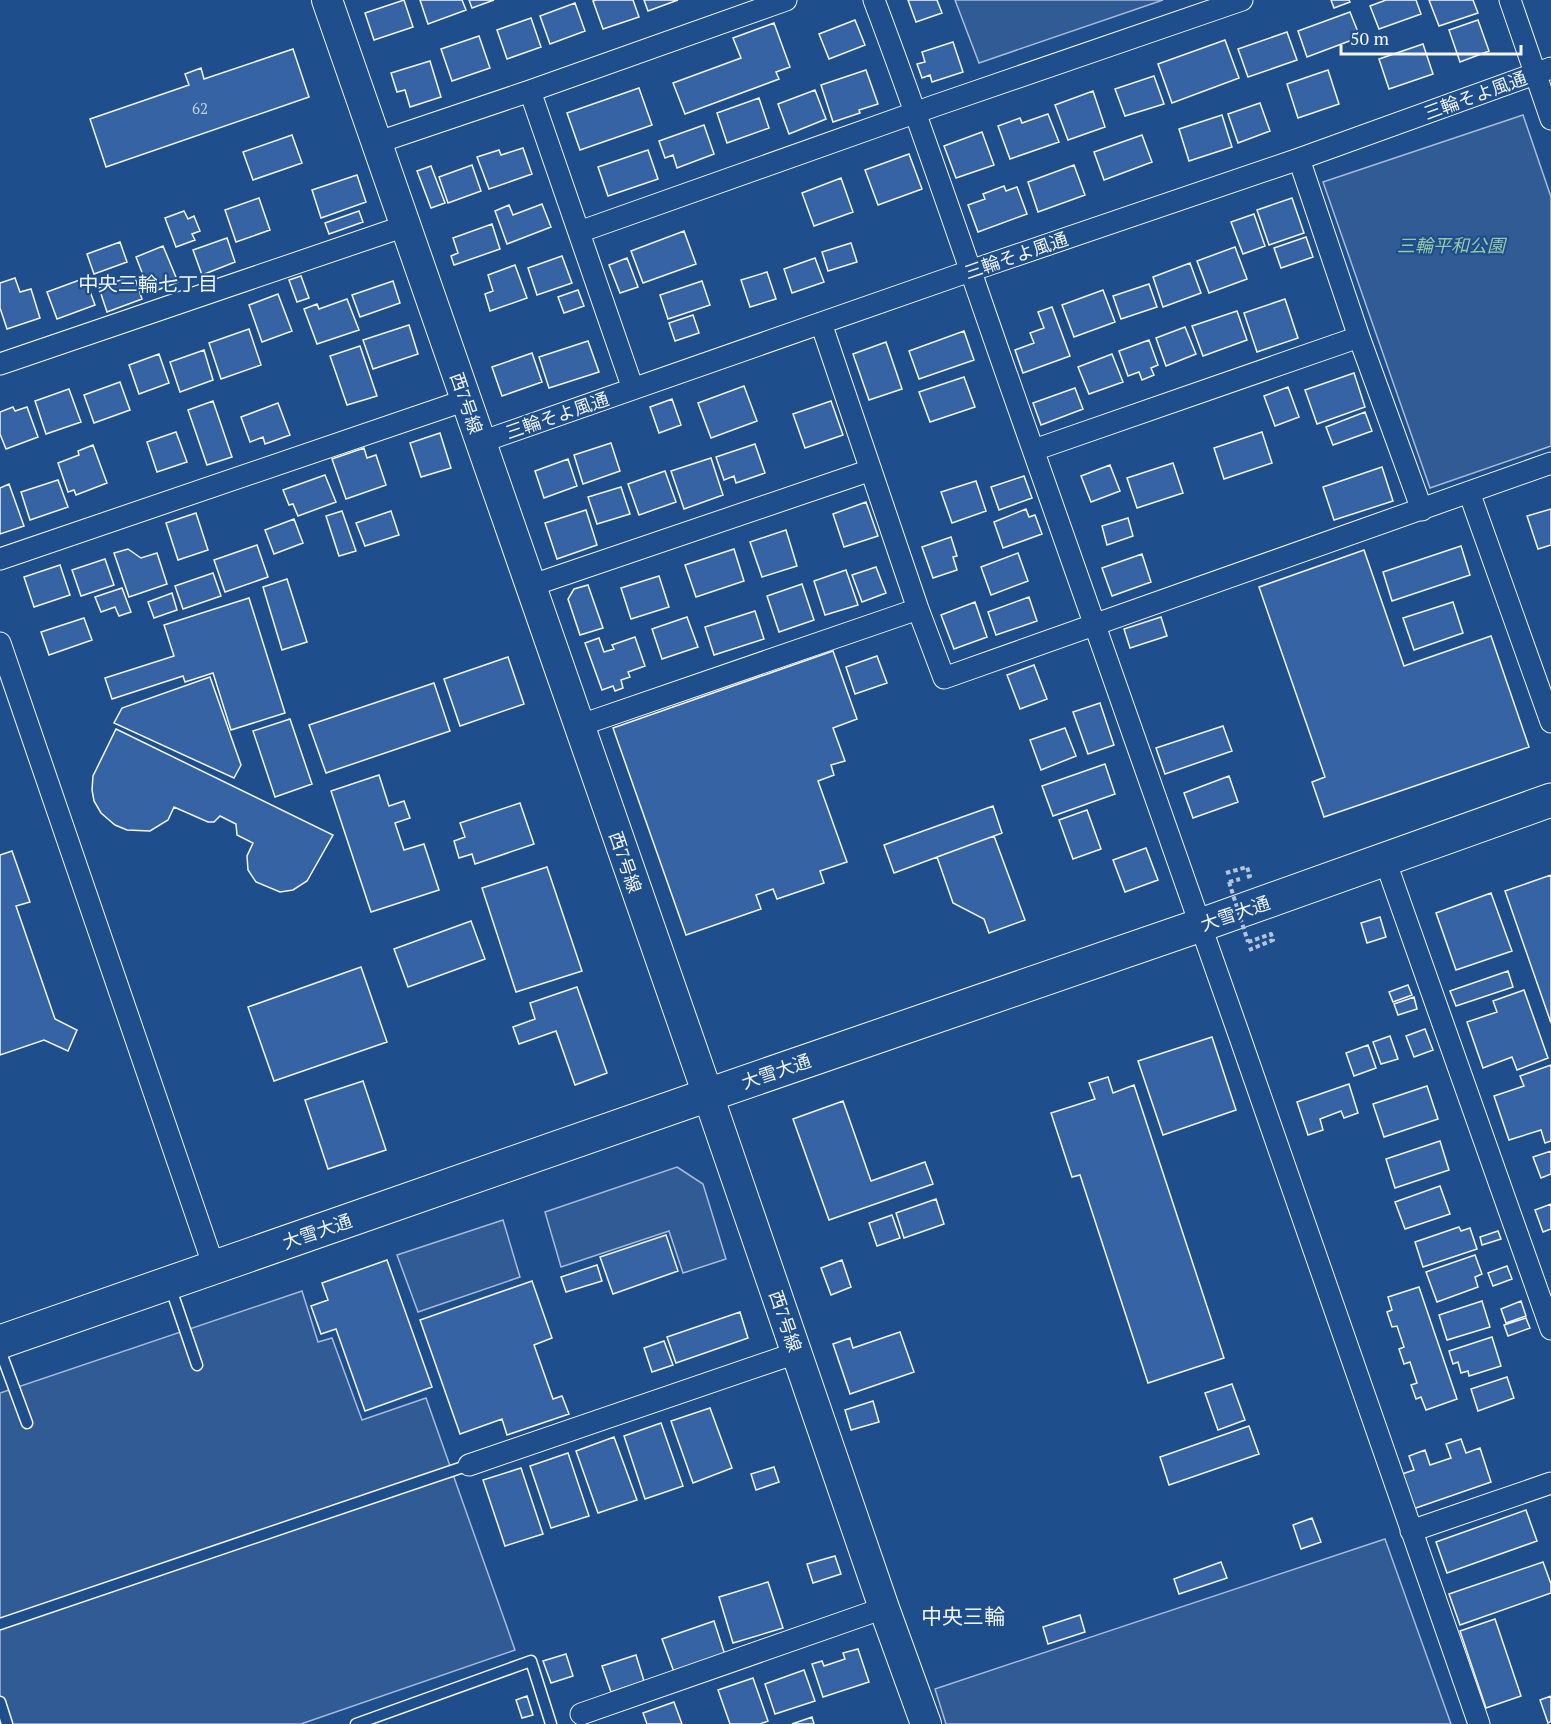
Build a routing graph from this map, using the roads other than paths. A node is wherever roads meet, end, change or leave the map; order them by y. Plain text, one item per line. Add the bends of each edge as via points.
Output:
1 (327, 0) edge
2 (786, 0) edge
3 (874, 0) edge
4 (1242, 0) edge
5 (1510, 0) edge
6 (1543, 70) edge
7 (530, 91) junction
8 (916, 113) junction
9 (1551, 119) edge
10 (376, 144) junction
11 (1299, 159) junction
12 (405, 226) junction
13 (579, 232) junction
14 (970, 270) junction
15 (820, 323) junction
16 (1359, 337) junction
17 (0, 364) edge
18 (633, 388) junction
19 (466, 400) junction
20 (481, 442) junction
21 (1034, 450) junction
22 (1551, 463) edge
23 (871, 470) junction
24 (1469, 492) junction
25 (1422, 510) junction
26 (0, 559) edge
27 (530, 586) junction
28 (918, 609) junction
29 (1095, 623) junction
30 (0, 643) edge
31 (1551, 722) edge
32 (578, 726) junction
33 (1551, 800) edge
34 (1385, 860) junction
35 (1201, 925) junction
36 (708, 1095) junction
37 (214, 1267) junction
38 (169, 1283) junction
39 (1551, 1329) edge
40 (0, 1342) edge
41 (0, 1350) edge
42 (796, 1353) junction
43 (197, 1365) dead end
44 (27, 1423) dead end
45 (469, 1465) joint
46 (1550, 1488) edge
47 (1412, 1531) junction
48 (884, 1608) junction
49 (0, 1623) edge
50 (0, 1702) edge
51 (581, 1714) dead end
52 (7, 1724) edge
53 (356, 1724) edge
54 (551, 1724) edge
55 (926, 1724) edge
56 (1479, 1724) edge

1 - 10 street, 西7号線
2 - 7 street
3 - 8 street
4 - 8 street
5 - 6 street
6 - 9 street
6 - 11 street, 三輪そよ風通
7 - 10 street
7 - 13 street
8 - 13 street
8 - 14 street
10 - 12 street, 西7号線
11 - 14 street, 三輪そよ風通
11 - 16 street
12 - 17 street
12 - 19 street, 西7号線
13 - 18 street
14 - 15 street, 三輪そよ風通
14 - 21 street
15 - 18 street, 三輪そよ風通
15 - 23 street
16 - 21 street
16 - 25 street
18 - 20 street, 三輪そよ風通
19 - 20 street, 西7号線
19 - 26 street
20 - 27 street, 西7号線
21 - 29 street
22 - 24 street
23 - 27 street
23 - 28 street
24 - 25 street
24 - 31 street
25 - 29 street
27 - 32 street, 西7号線
28 - 29 street via 944,678
28 - 32 street
29 - 35 street
30 - 37 street
32 - 36 street, 西7号線
33 - 34 highway, 大雪大通
34 - 35 highway, 大雪大通
34 - 39 street
35 - 36 highway, 大雪大通
35 - 47 street
36 - 37 highway, 大雪大通
36 - 42 street, 西7号線
37 - 38 highway, 大雪大通
38 - 40 highway, 大雪大通
38 - 43 lane
41 - 44 lane
42 - 45 street
42 - 48 street, 西7号線
45 - 49 lane
46 - 47 street
47 - 56 street
48 - 51 street
48 - 55 street, 西7号線
50 - 52 lane
53 - 54 lane via 531,1661

